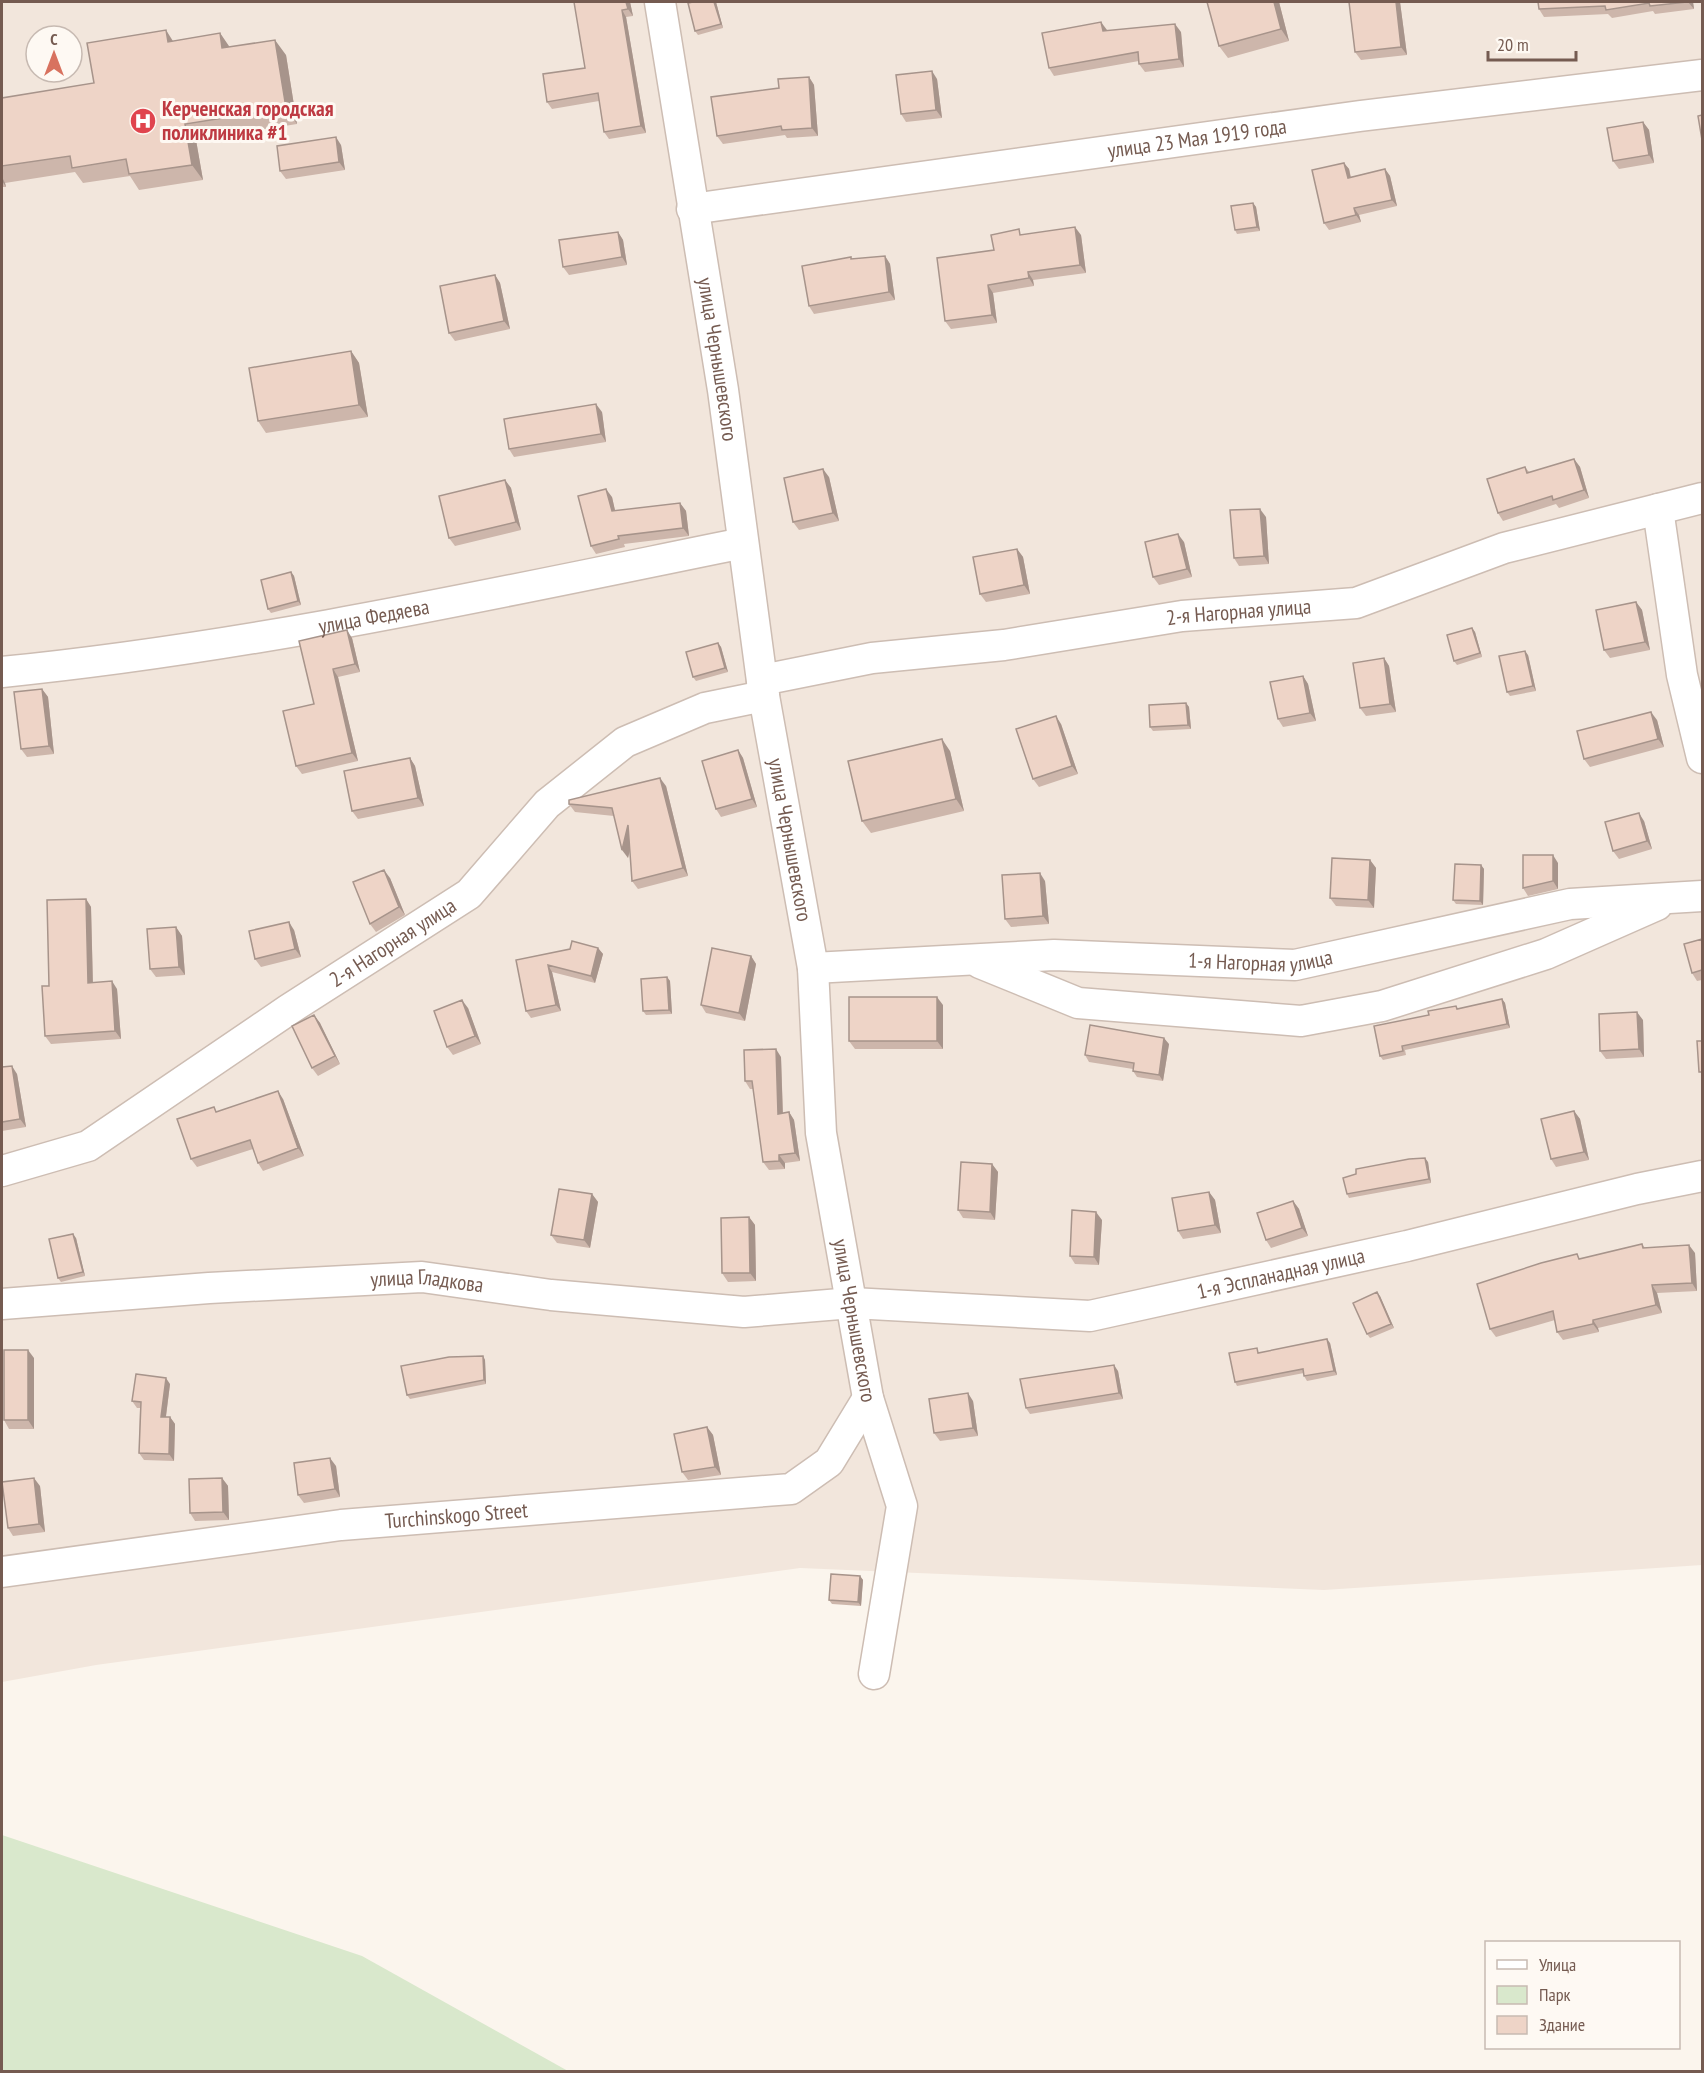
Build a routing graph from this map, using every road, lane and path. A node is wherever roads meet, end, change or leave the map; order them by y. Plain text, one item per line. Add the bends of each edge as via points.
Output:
1 (660, 2) edge
2 (1702, 75) edge
3 (692, 209) junction
4 (1702, 498) edge
5 (1658, 509) junction
6 (743, 543) junction
7 (2, 672) edge
8 (1692, 675) edge
9 (763, 688) junction
10 (1702, 758) edge
11 (1688, 897) edge
12 (972, 960) junction
13 (813, 968) junction
14 (2, 1171) edge
15 (1702, 1176) edge
16 (852, 1303) junction
17 (2, 1304) edge
18 (868, 1398) junction
19 (2, 1572) edge
20 (874, 1674) dead end

1 - 3 street, улица Чернышевского
2 - 3 street, улица 23 Мая 1919 года via 1349,118
3 - 6 street, улица Чернышевского via 723,390
4 - 5 street, 2-я Нагорная улица
5 - 8 street
5 - 9 street, 2-я Нагорная улица via 1504,548 1356,603 1182,616 1004,645 872,658
6 - 7 street, улица Федяева via 221,645
6 - 9 street, улица Чернышевского
8 - 10 street
9 - 13 street, улица Чернышевского
9 - 14 street, 2-я Нагорная улица via 625,742 548,804 469,894 288,1010 88,1146
11 - 12 street, 1-я Нагорная улица via 1570,904 1295,965 1054,955
11 - 12 street via 1546,954 1382,1006 1301,1021 1078,1003
12 - 13 street, 1-я Нагорная улица
13 - 16 street, улица Чернышевского via 821,1132
15 - 16 street, 1-я Эспланадная улица via 1090,1316
16 - 17 street, улица Гладкова via 744,1312 551,1295 422,1277
16 - 18 street, улица Чернышевского
18 - 19 street, Turchinskogo Street via 829,1462 791,1489 341,1525
18 - 20 street, улица Чернышевского via 902,1506

